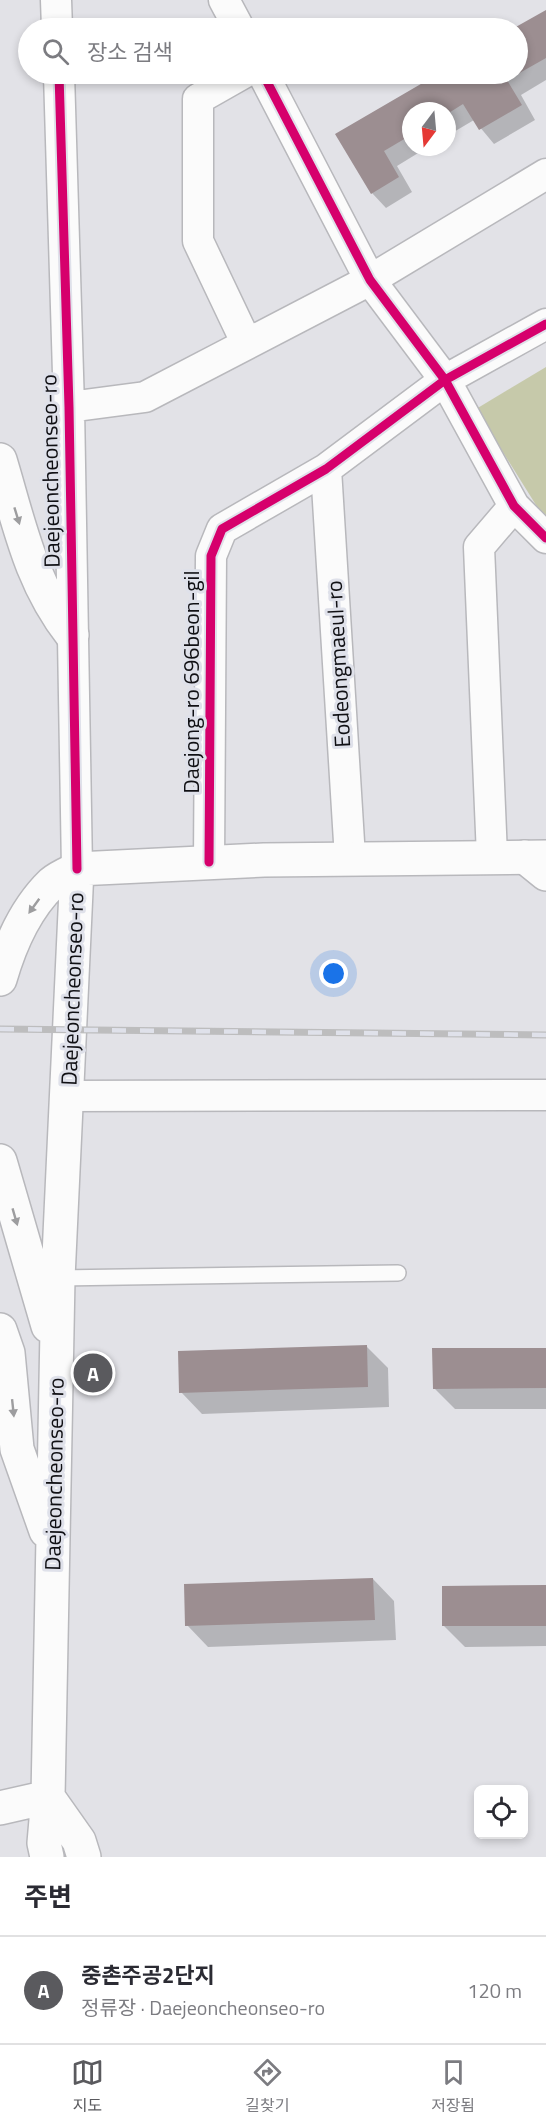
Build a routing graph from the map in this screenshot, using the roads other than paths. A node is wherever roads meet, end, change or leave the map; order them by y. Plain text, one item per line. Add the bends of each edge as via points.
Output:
1 (56, 0) edge
2 (224, 0) edge
3 (57, 18) edge
4 (234, 18) edge
5 (58, 84) edge
6 (224, 84) edge
7 (268, 84) edge
8 (546, 174) edge
9 (370, 280) junction
10 (546, 324) edge
11 (246, 342) junction
12 (445, 380) junction
13 (69, 407) junction
14 (0, 460) edge
15 (326, 469) junction
16 (513, 506) junction
17 (546, 538) edge
18 (72, 635) junction
19 (492, 856) junction
20 (350, 858) junction
21 (209, 862) junction
22 (539, 862) edge
23 (77, 868) junction
24 (0, 979) edge
25 (546, 1095) edge
26 (68, 1096) junction
27 (0, 1161) edge
28 (398, 1273) dead end
29 (58, 1278) junction
30 (0, 1330) edge
31 (57, 1355) junction
32 (53, 1549) junction
33 (48, 1797) junction
34 (0, 1808) edge
35 (47, 1857) edge
36 (84, 1857) edge

1 - 3 street
2 - 4 street
5 - 13 street, Daejeoncheonseo-ro
6 - 11 street via 198,99 198,241
7 - 9 street
8 - 9 street
9 - 11 street
9 - 12 street
10 - 12 street, Daejong-ro 696beon-gil
11 - 13 street via 145,397
12 - 15 street, Daejong-ro 696beon-gil
12 - 16 street
13 - 18 street, Daejeoncheonseo-ro
14 -> 18 main road via 36,579
15 - 20 street, Eodeongmaeul-ro
15 - 21 street, Daejong-ro 696beon-gil via 222,529 211,556
16 - 17 street
16 - 19 street via 479,547
18 - 23 street, Daejeoncheonseo-ro
19 - 20 main road
19 - 22 main road
20 - 21 main road
21 - 23 main road
23 -> 24 main road via 53,882 31,909 8,950
23 - 26 main road, Daejeoncheonseo-ro
25 - 26 street
26 - 29 main road, Daejeoncheonseo-ro
27 -> 31 main road
28 - 29 lane
29 - 31 main road, Daejeoncheonseo-ro
30 -> 32 main road via 8,1353 17,1449
31 - 32 main road, Daejeoncheonseo-ro
32 - 33 main road, Daejeoncheonseo-ro
33 - 34 main road
33 - 35 main road, Daejeoncheonseo-ro via 44,1843
33 - 36 main road via 79,1841

